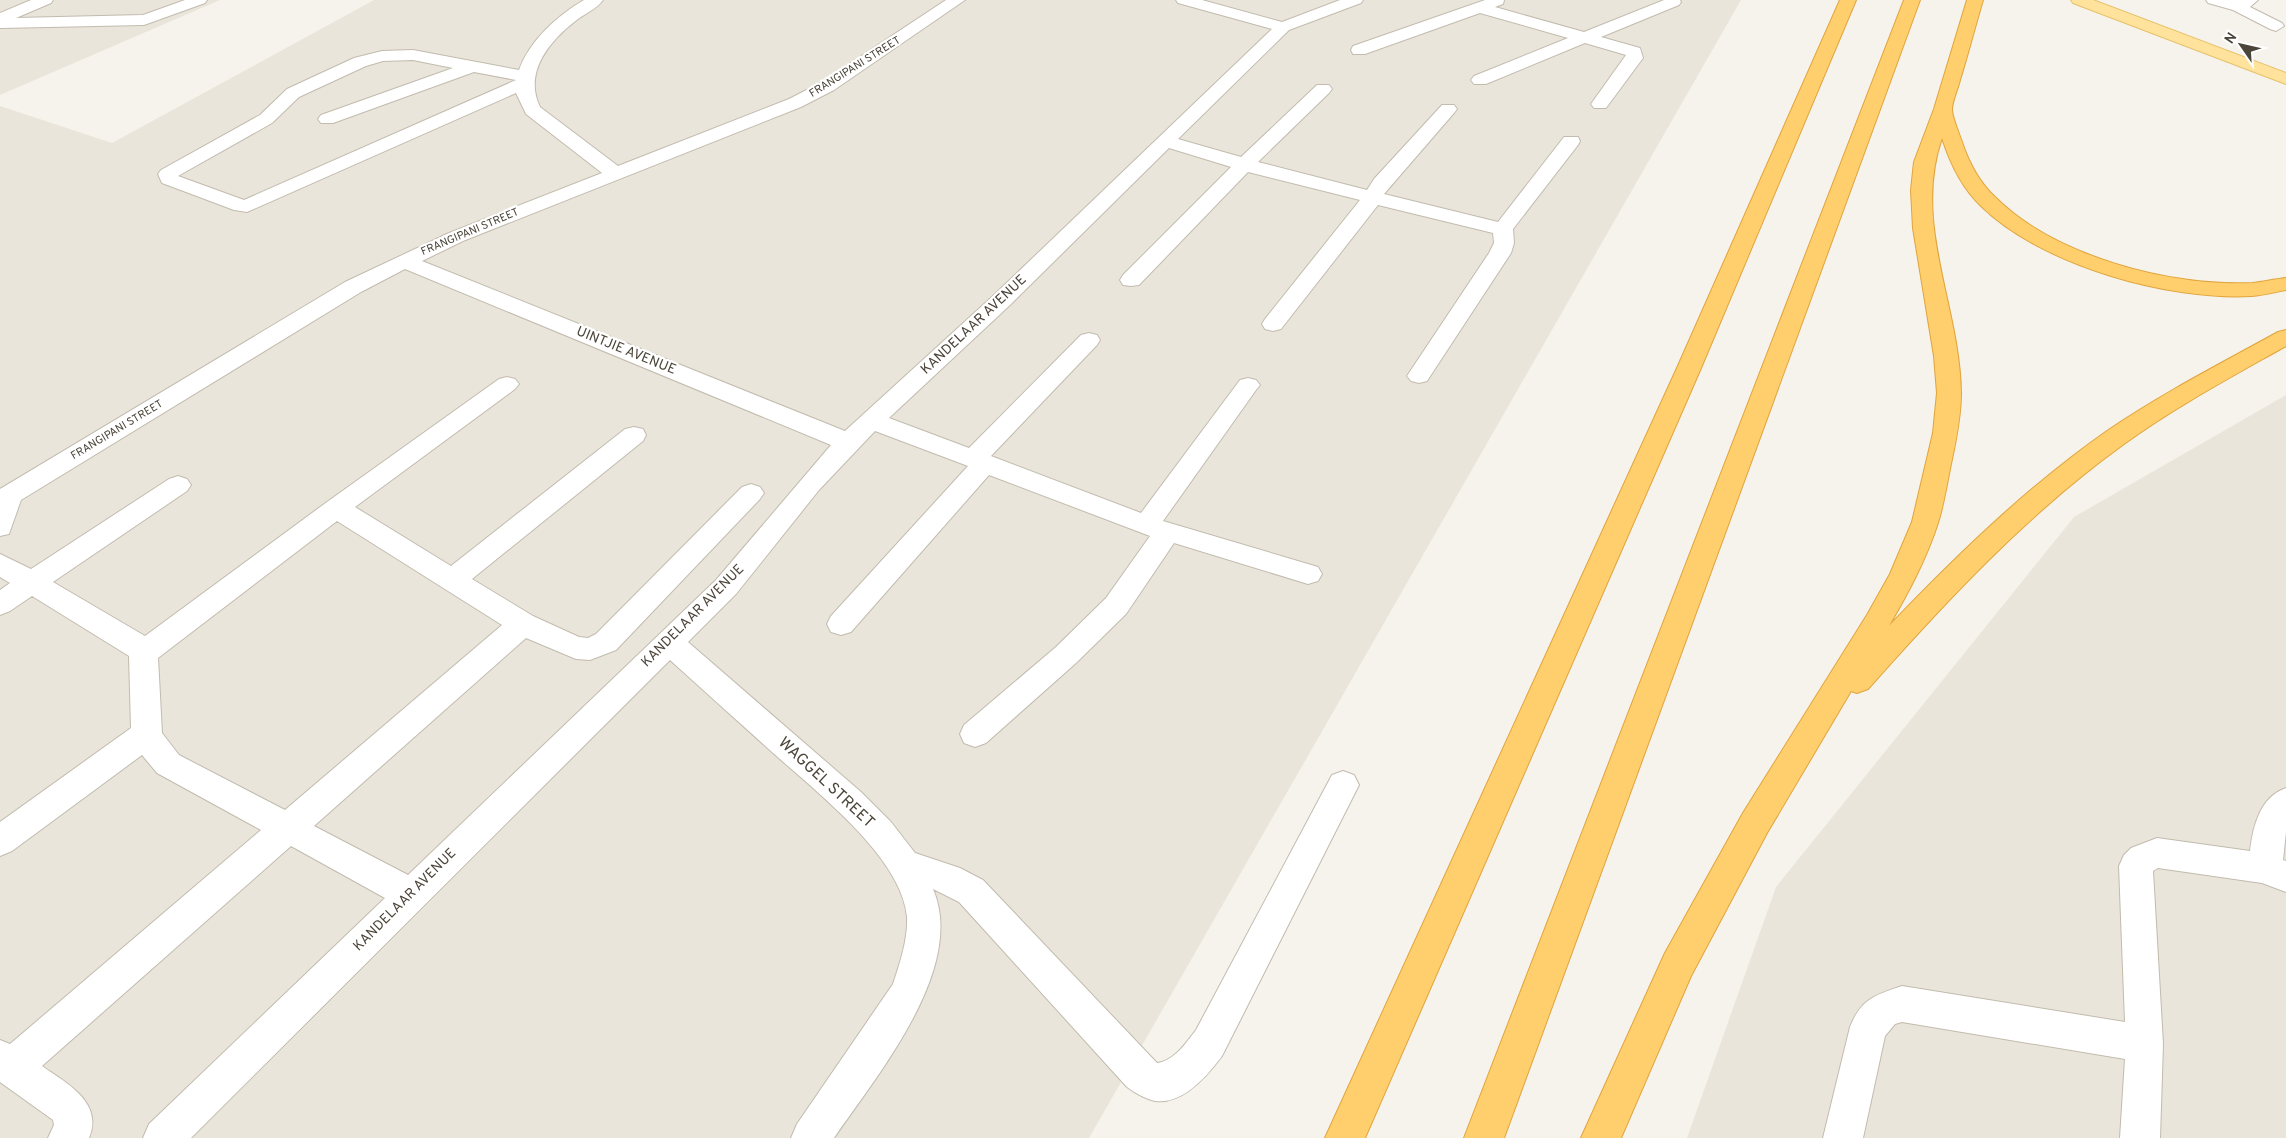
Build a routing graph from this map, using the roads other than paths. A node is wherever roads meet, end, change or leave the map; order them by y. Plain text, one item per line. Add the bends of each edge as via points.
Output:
1 (45, 0) edge
2 (199, 0) edge
3 (595, 0) edge
4 (958, 0) edge
5 (1184, 0) edge
6 (1355, 0) edge
7 (1501, 0) edge
8 (1848, 0) edge
9 (1912, 0) edge
10 (1975, 0) edge
11 (2079, 0) edge
12 (2214, 0) edge
13 (1673, 2) dead end
14 (2244, 3) edge
15 (1481, 8) junction
16 (0, 19) edge
17 (0, 23) edge
18 (2276, 26) dead end
19 (1283, 27) junction
20 (1582, 38) junction
21 (1358, 50) dead end
22 (473, 66) junction
23 (2286, 79) edge
24 (524, 80) junction
25 (1480, 80) dead end
26 (1323, 89) dead end
27 (1600, 104) dead end
28 (1448, 109) dead end
29 (1943, 109) junction
30 (327, 119) dead end
31 (1570, 141) dead end
32 (1167, 142) junction
33 (1245, 164) junction
34 (616, 174) junction
35 (1372, 197) junction
36 (1503, 229) junction
37 (404, 260) junction
38 (1131, 280) dead end
39 (2286, 284) edge
40 (1273, 324) dead end
41 (2286, 337) edge
42 (1089, 340) dead end
43 (1419, 376) dead end
44 (508, 384) dead end
45 (1248, 385) dead end
46 (871, 420) junction
47 (634, 435) dead end
48 (848, 442) junction
49 (979, 461) junction
50 (178, 485) dead end
51 (751, 493) dead end
52 (4, 498) edge
53 (336, 508) junction
54 (0, 527) edge
55 (1156, 528) junction
56 (0, 564) edge
57 (1308, 574) dead end
58 (452, 580) junction
59 (31, 584) junction
60 (0, 604) edge
61 (523, 624) junction
62 (841, 624) dead end
63 (668, 642) junction
64 (144, 653) junction
65 (1815, 727) junction
66 (148, 734) junction
67 (975, 734) dead end
68 (1343, 785) dead end
69 (2286, 802) edge
70 (287, 828) junction
71 (0, 841) edge
72 (904, 864) junction
73 (2276, 872) edge
74 (411, 894) junction
75 (2144, 1044) junction
76 (6, 1063) edge
77 (68, 1138) edge
78 (163, 1138) edge
79 (811, 1138) edge
80 (1345, 1138) edge
81 (1484, 1138) edge
82 (1601, 1138) edge
83 (1843, 1138) edge
84 (2140, 1138) edge

1 - 16 street
2 - 17 street via 144,20
3 - 24 street via 566,18 544,42
4 - 34 street, FRANGIPANI STREET via 812,95
5 - 19 street
6 - 19 street
7 - 15 street
8 - 80 highway via 1689,368
9 - 81 highway
10 - 29 highway
11 - 23 main road
12 - 14 street
13 - 20 street
14 - 18 street via 2253,16
15 - 20 street
15 - 21 street
19 - 32 street, KANDELAAR AVENUE
20 - 25 street
20 - 27 street via 1636,54
22 - 24 street
22 - 24 street via 413,55 382,56 360,62 293,93 266,119 174,169 168,174 169,179 247,206
22 - 30 street
24 - 34 street via 524,95 532,110
26 - 33 street
28 - 35 street
29 - 39 highway via 1956,156 1972,183 2005,217 2055,246 2098,264 2175,284 2229,288
29 - 65 highway via 1924,162 1921,190 1923,228 1946,356 1949,393 1938,472 1925,522 1904,574
31 - 36 street
32 - 33 street
32 - 46 street, KANDELAAR AVENUE
33 - 35 street
33 - 38 street
34 - 37 street, FRANGIPANI STREET
35 - 36 street
35 - 40 street via 1323,264
36 - 43 street via 1504,243 1500,253
37 - 48 street, UINTJIE AVENUE
37 - 52 street, FRANGIPANI STREET via 353,287
41 - 65 highway via 2158,409 2114,438 2069,474 1931,599
42 - 49 street
44 - 53 street
45 - 55 street
46 - 48 street, KANDELAAR AVENUE
46 - 49 street
47 - 58 street
48 - 63 street, KANDELAAR AVENUE via 726,587
49 - 55 street
49 - 62 street
50 - 59 street
51 - 61 street via 606,642 590,648 576,648
52 - 54 street
53 - 58 street
53 - 64 street
55 - 57 street
55 - 67 street via 1116,606 1066,655
56 - 59 street
58 - 61 street
59 - 60 street
59 - 64 street via 135,644
61 - 70 street
63 - 72 street, WAGGEL STREET via 850,802
63 - 74 street, KANDELAAR AVENUE
64 - 66 street
65 - 82 highway via 1755,823 1678,965
66 - 70 street via 168,764
66 - 71 street
68 - 72 street via 1209,1043 1190,1067 1171,1080 1156,1082 1140,1074 971,890
69 - 73 street via 2272,822
70 - 74 street
70 - 76 street
72 - 79 street, WAGGEL STREET via 924,917 920,958 908,993
73 - 75 street via 2157,853 2136,866
74 - 78 street, KANDELAAR AVENUE
75 - 83 street via 1902,1004 1892,1007 1883,1010 1868,1027
75 - 84 street
76 - 77 street via 70,1109 74,1128

